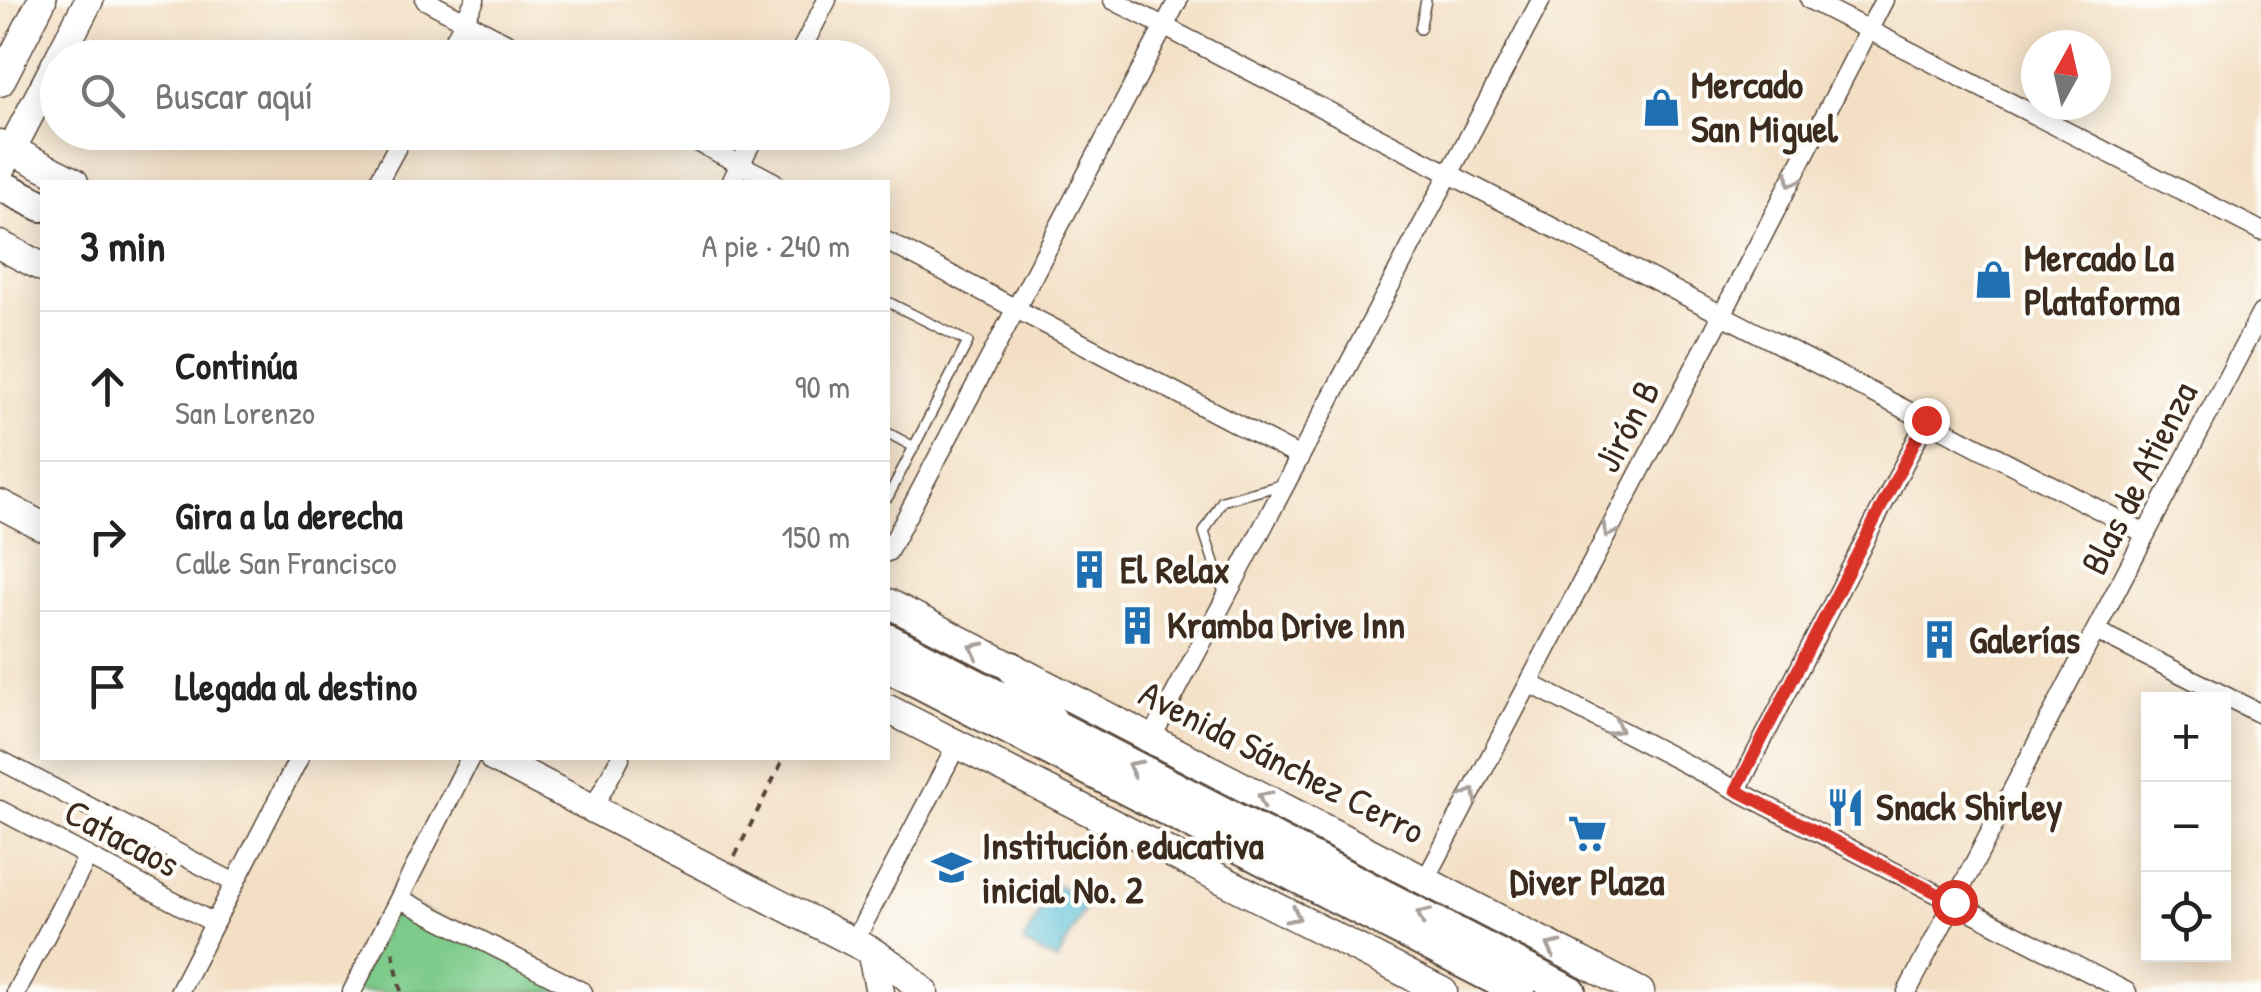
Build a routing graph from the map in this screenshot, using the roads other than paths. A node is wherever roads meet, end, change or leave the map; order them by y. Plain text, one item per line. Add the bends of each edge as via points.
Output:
1 (42, 0) edge
2 (89, 0) edge
3 (425, 0) edge
4 (475, 0) edge
5 (827, 0) edge
6 (1113, 0) edge
7 (1178, 0) edge
8 (1426, 0) edge
9 (1541, 0) edge
10 (1810, 0) edge
11 (1884, 0) edge
12 (464, 21) junction
13 (1164, 26) junction
14 (1420, 29) dead end
15 (1869, 30) junction
16 (68, 40) edge
17 (454, 40) edge
18 (500, 40) edge
19 (806, 40) edge
20 (0, 82) edge
21 (40, 91) edge
22 (395, 150) edge
23 (713, 150) edge
24 (747, 150) edge
25 (4, 155) edge
26 (740, 164) junction
27 (1450, 174) junction
28 (69, 180) edge
29 (379, 180) edge
30 (731, 180) edge
31 (770, 180) edge
32 (0, 185) edge
33 (40, 205) edge
34 (0, 207) edge
35 (40, 227) edge
36 (2261, 231) edge
37 (890, 243) edge
38 (0, 245) edge
39 (40, 266) edge
40 (890, 303) edge
41 (1016, 308) junction
42 (2261, 313) edge
43 (1722, 315) junction
44 (2253, 347) edge
45 (1926, 420) junction
46 (890, 434) edge
47 (914, 447) junction
48 (1300, 457) junction
49 (1286, 484) junction
50 (890, 493) edge
51 (0, 504) edge
52 (40, 525) edge
53 (2146, 534) junction
54 (890, 548) edge
55 (1226, 598) junction
56 (890, 604) edge
57 (2096, 631) junction
58 (890, 641) edge
59 (1012, 667) junction
60 (890, 668) edge
61 (1529, 683) junction
62 (890, 709) edge
63 (2261, 714) edge
64 (1058, 728) junction
65 (1152, 740) junction
66 (957, 745) junction
67 (0, 760) edge
68 (299, 760) edge
69 (469, 760) edge
70 (498, 760) edge
71 (619, 760) edge
72 (1736, 790) junction
73 (593, 808) junction
74 (0, 810) edge
75 (88, 856) junction
76 (1425, 881) junction
77 (235, 883) junction
78 (400, 899) junction
79 (1954, 902) junction
80 (214, 923) junction
81 (863, 947) junction
82 (16, 992) edge
83 (179, 992) edge
84 (352, 992) edge
85 (584, 992) edge
86 (880, 992) edge
87 (924, 992) edge
88 (1444, 992) edge
89 (1520, 992) edge
90 (1572, 992) edge
91 (1640, 992) edge
92 (1907, 992) edge
93 (2127, 992) edge

1 - 20 main road
2 - 16 main road
3 - 12 street
4 - 12 street
5 - 19 street
6 - 13 street
7 - 13 street
8 - 14 lane
9 - 27 street
10 - 15 street
11 - 15 street, Jirón B
12 - 17 street
12 - 18 street
13 - 27 street
13 - 41 street
15 - 36 street
15 -> 43 street, Jirón B
21 - 25 main road
22 - 29 street
23 - 26 street
24 - 26 street
25 - 28 main road
26 - 30 street
26 - 31 street
27 - 43 street
27 - 48 street
32 - 33 main road
34 - 35 main road
37 - 41 street
38 - 39 main road
40 - 47 lane via 968,342
41 - 48 street
41 - 54 street
42 - 44 street, Blas de Atienza
43 - 45 street
43 -> 61 street, Jirón B
44 - 53 street, Blas de Atienza
45 - 53 street
45 - 72 street
46 - 47 lane
47 - 50 lane
48 - 49 street
49 - 55 street
49 - 55 lane via 1222,501 1204,532
51 - 52 main road
53 - 57 street, Blas de Atienza
55 - 65 street
59 -> 56 main road, Avenida Sánchez Cerro
57 - 63 street
57 - 79 street, Blas de Atienza
58 - 64 main road, Avenida Sánchez Cerro
59 - 64 main road
59 - 65 main road, Avenida Sánchez Cerro
60 - 89 main road
61 -> 72 street
76 -> 61 street, Jirón B
62 - 66 main road
90 -> 64 main road, Avenida Sánchez Cerro
76 -> 65 main road, Avenida Sánchez Cerro
66 - 81 street
66 -> 88 main road
67 - 77 street, Catacaos
68 - 77 street
69 - 78 street
70 - 73 main road
71 - 73 street
72 - 79 street
73 - 81 main road
74 - 75 street, Catacaos
75 - 80 street, Catacaos
75 - 82 street
91 -> 76 main road, Avenida Sánchez Cerro
77 - 80 street
78 - 84 street
78 - 85 street
79 - 92 street, Blas de Atienza
79 - 93 street
80 - 83 street
81 - 86 main road
81 - 87 main road

